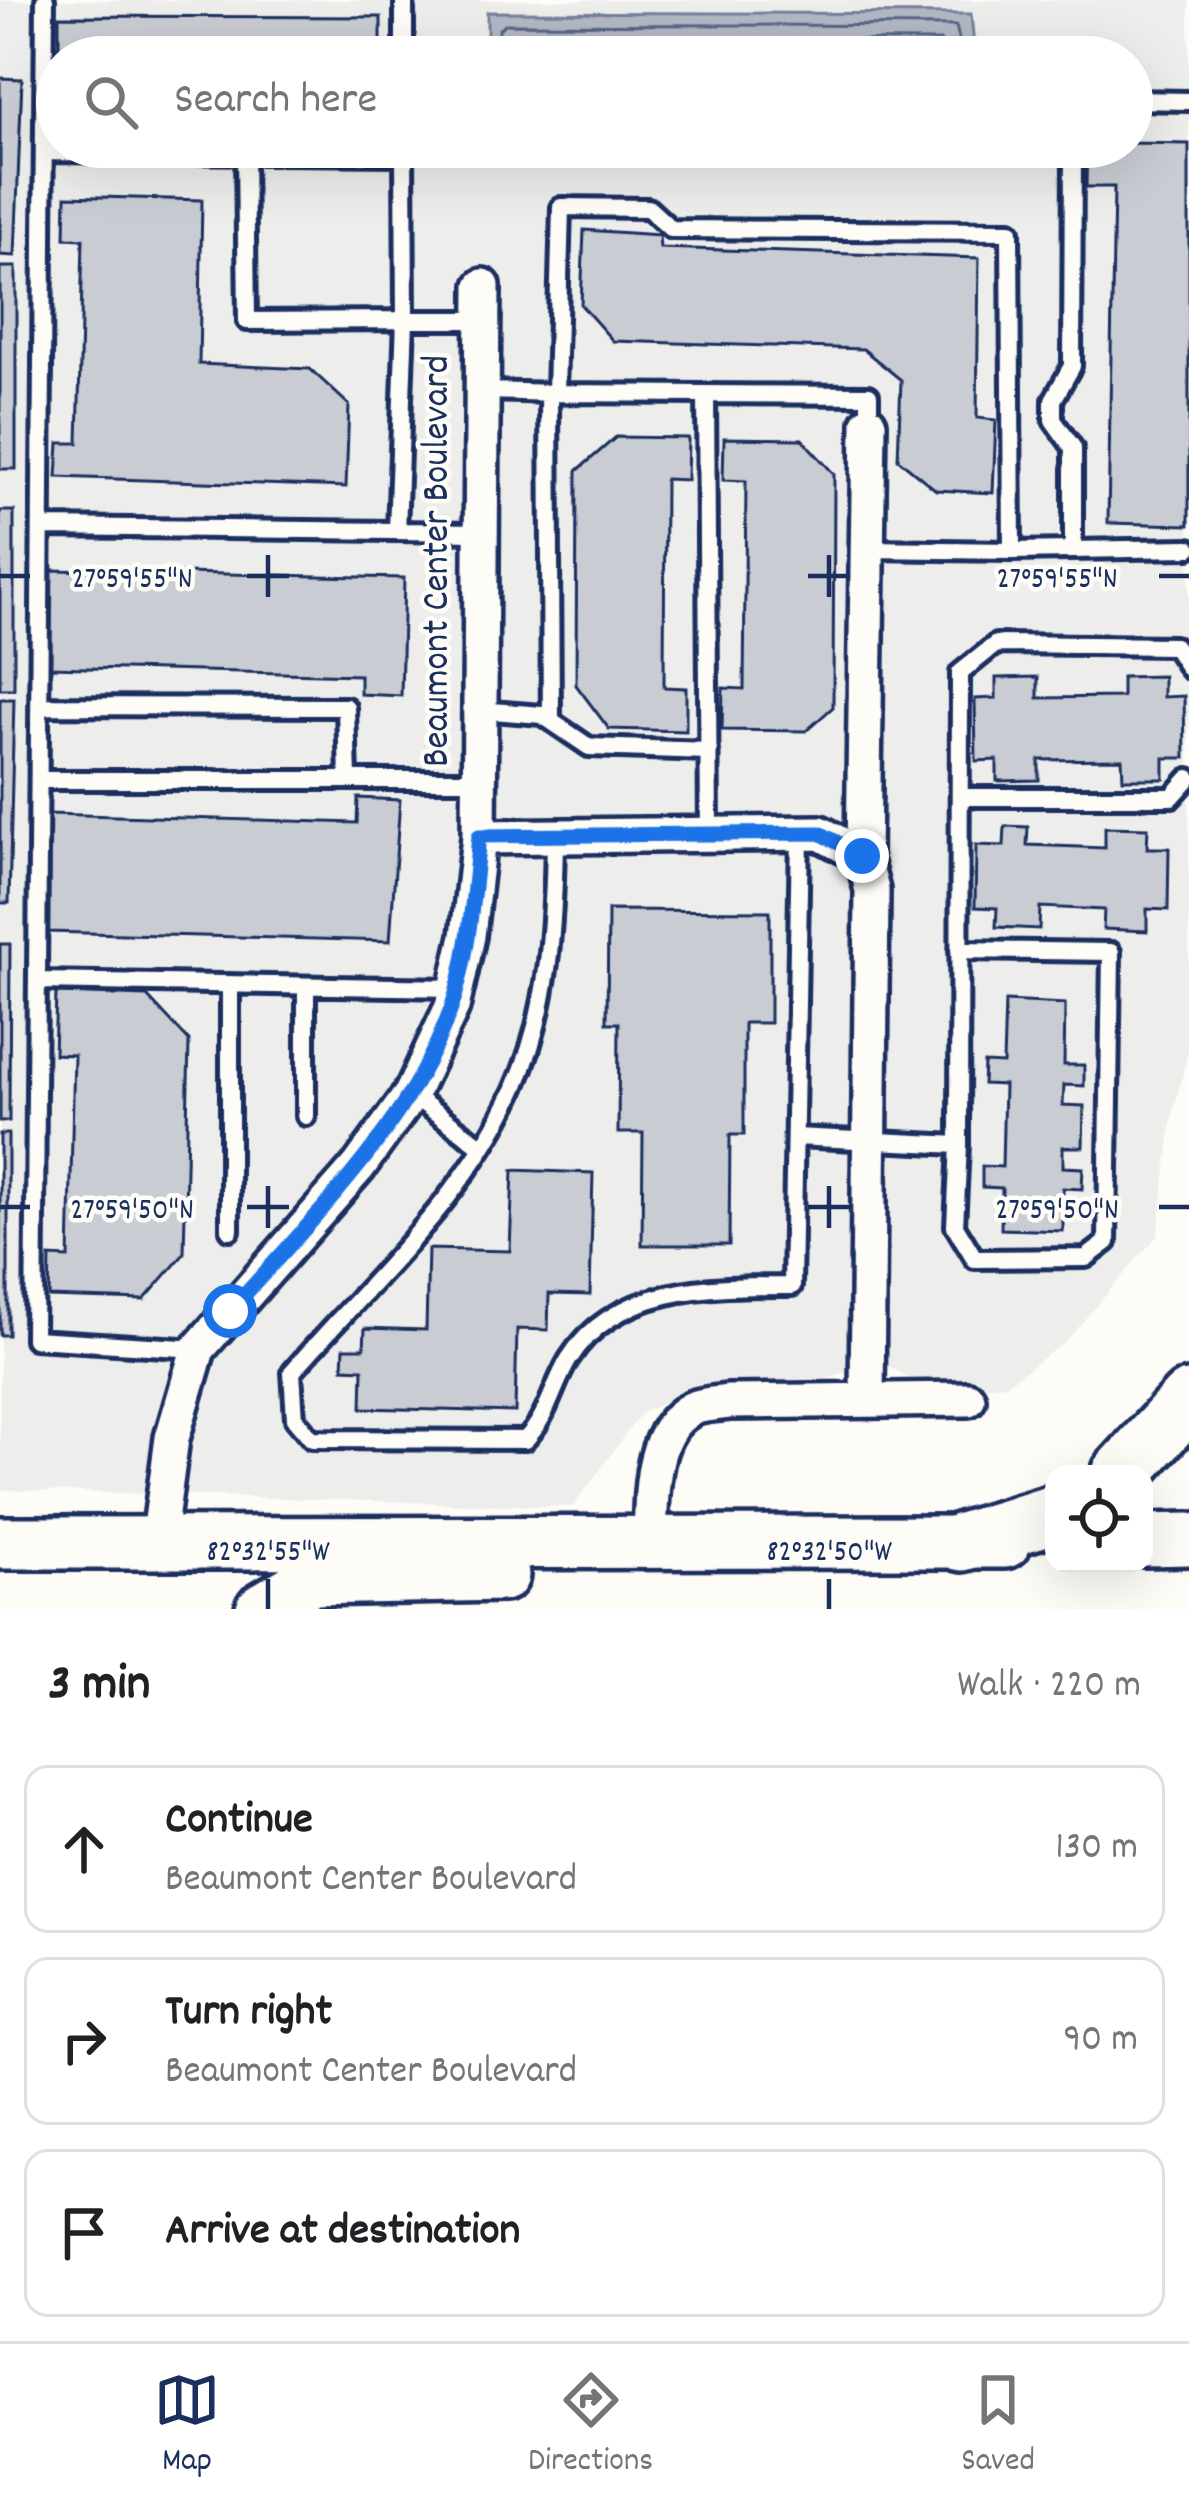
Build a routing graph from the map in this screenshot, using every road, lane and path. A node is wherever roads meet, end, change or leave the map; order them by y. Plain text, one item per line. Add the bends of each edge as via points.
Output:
1 (45, 0) edge
2 (404, 0) edge
3 (45, 36) edge
4 (404, 36) edge
5 (1153, 100) edge
6 (1189, 100) edge
7 (44, 168) edge
8 (245, 168) edge
9 (404, 168) edge
10 (1073, 168) edge
11 (483, 303) joint
12 (405, 320) junction
13 (483, 391) junction
14 (553, 393) junction
15 (706, 394) junction
16 (869, 424) joint
17 (41, 526) junction
18 (397, 531) junction
19 (482, 532) junction
20 (1189, 548) edge
21 (867, 549) junction
22 (1073, 550) junction
23 (1012, 551) junction
24 (1189, 669) edge
25 (40, 706) junction
26 (480, 710) junction
27 (551, 719) junction
28 (709, 751) junction
29 (1189, 778) edge
30 (39, 780) junction
31 (348, 780) junction
32 (479, 780) junction
33 (960, 796) junction
34 (800, 833) junction
35 (709, 834) junction
36 (479, 836) junction
37 (555, 836) junction
38 (862, 856) junction
39 (959, 950) junction
40 (38, 980) junction
41 (230, 984) junction
42 (306, 986) junction
43 (456, 988) junction
44 (411, 1094) junction
45 (306, 1116) dead end
46 (795, 1137) junction
47 (870, 1144) junction
48 (959, 1144) junction
49 (481, 1146) junction
50 (230, 1230) dead end
51 (197, 1348) junction
52 (867, 1399) junction
53 (968, 1399) dead end
54 (1189, 1400) edge
55 (1128, 1465) edge
56 (1045, 1517) edge
57 (650, 1539) junction
58 (1153, 1540) edge
59 (1189, 1540) edge
60 (1045, 1541) edge
61 (962, 1542) junction
62 (0, 1543) edge
63 (158, 1543) junction
64 (262, 1609) edge

1 - 3 lane
2 - 4 lane
5 - 6 lane
7 - 17 lane
8 - 12 lane via 247,321
9 - 12 lane
10 - 22 lane via 1072,366 1052,400 1052,420 1073,448
11 - 12 lane
11 - 13 street, Beaumont Center Boulevard
12 - 18 lane
13 - 14 lane
13 - 19 street, Beaumont Center Boulevard
14 - 15 lane
14 - 23 lane via 560,207 648,208 670,229 1010,231
14 - 27 lane
15 - 16 lane via 869,395
15 - 28 lane
16 - 21 street
17 - 18 lane
17 - 25 lane
18 - 19 lane
19 - 26 street, Beaumont Center Boulevard
20 - 22 lane
21 - 23 lane
21 - 38 street
22 - 23 lane
24 - 33 lane via 1174,646 996,644 960,674
25 - 30 lane
25 - 31 lane via 346,706
26 - 27 lane
26 - 32 street, Beaumont Center Boulevard
27 - 28 lane via 589,748
28 - 35 lane
29 - 33 lane via 1172,797
30 - 31 lane
30 - 40 lane
31 - 32 lane
32 - 36 street, Beaumont Center Boulevard
33 - 39 lane
34 - 35 street
34 - 38 street via 820,833
34 - 46 lane
35 - 37 street
36 - 37 street
36 - 43 street, Beaumont Center Boulevard
37 - 49 lane via 550,956 534,1031 514,1090
38 - 47 street via 872,890
39 - 48 lane
39 - 48 lane via 1111,952 1107,1242 1086,1258 975,1259 955,1226
40 - 41 lane
40 - 51 lane via 34,1340
41 - 42 lane
41 - 50 lane
42 - 43 lane
42 - 45 lane
43 - 44 street, Beaumont Center Boulevard
44 - 49 lane
44 - 51 street, Beaumont Center Boulevard via 359,1166
46 - 47 lane
46 - 49 lane via 792,1286 663,1294 608,1318 572,1354 543,1422 525,1440 313,1439 295,1419 292,1372 460,1182
47 - 48 lane
47 - 52 street
51 - 63 street, Beaumont Center Boulevard via 172,1438
52 - 53 street
52 - 57 street via 692,1408 671,1427 654,1469
54 - 55 highway
56 - 61 highway
57 - 61 main road
57 - 63 main road
57 - 64 main road via 624,1572 312,1580
58 - 59 main road
60 - 61 main road
62 - 63 main road

